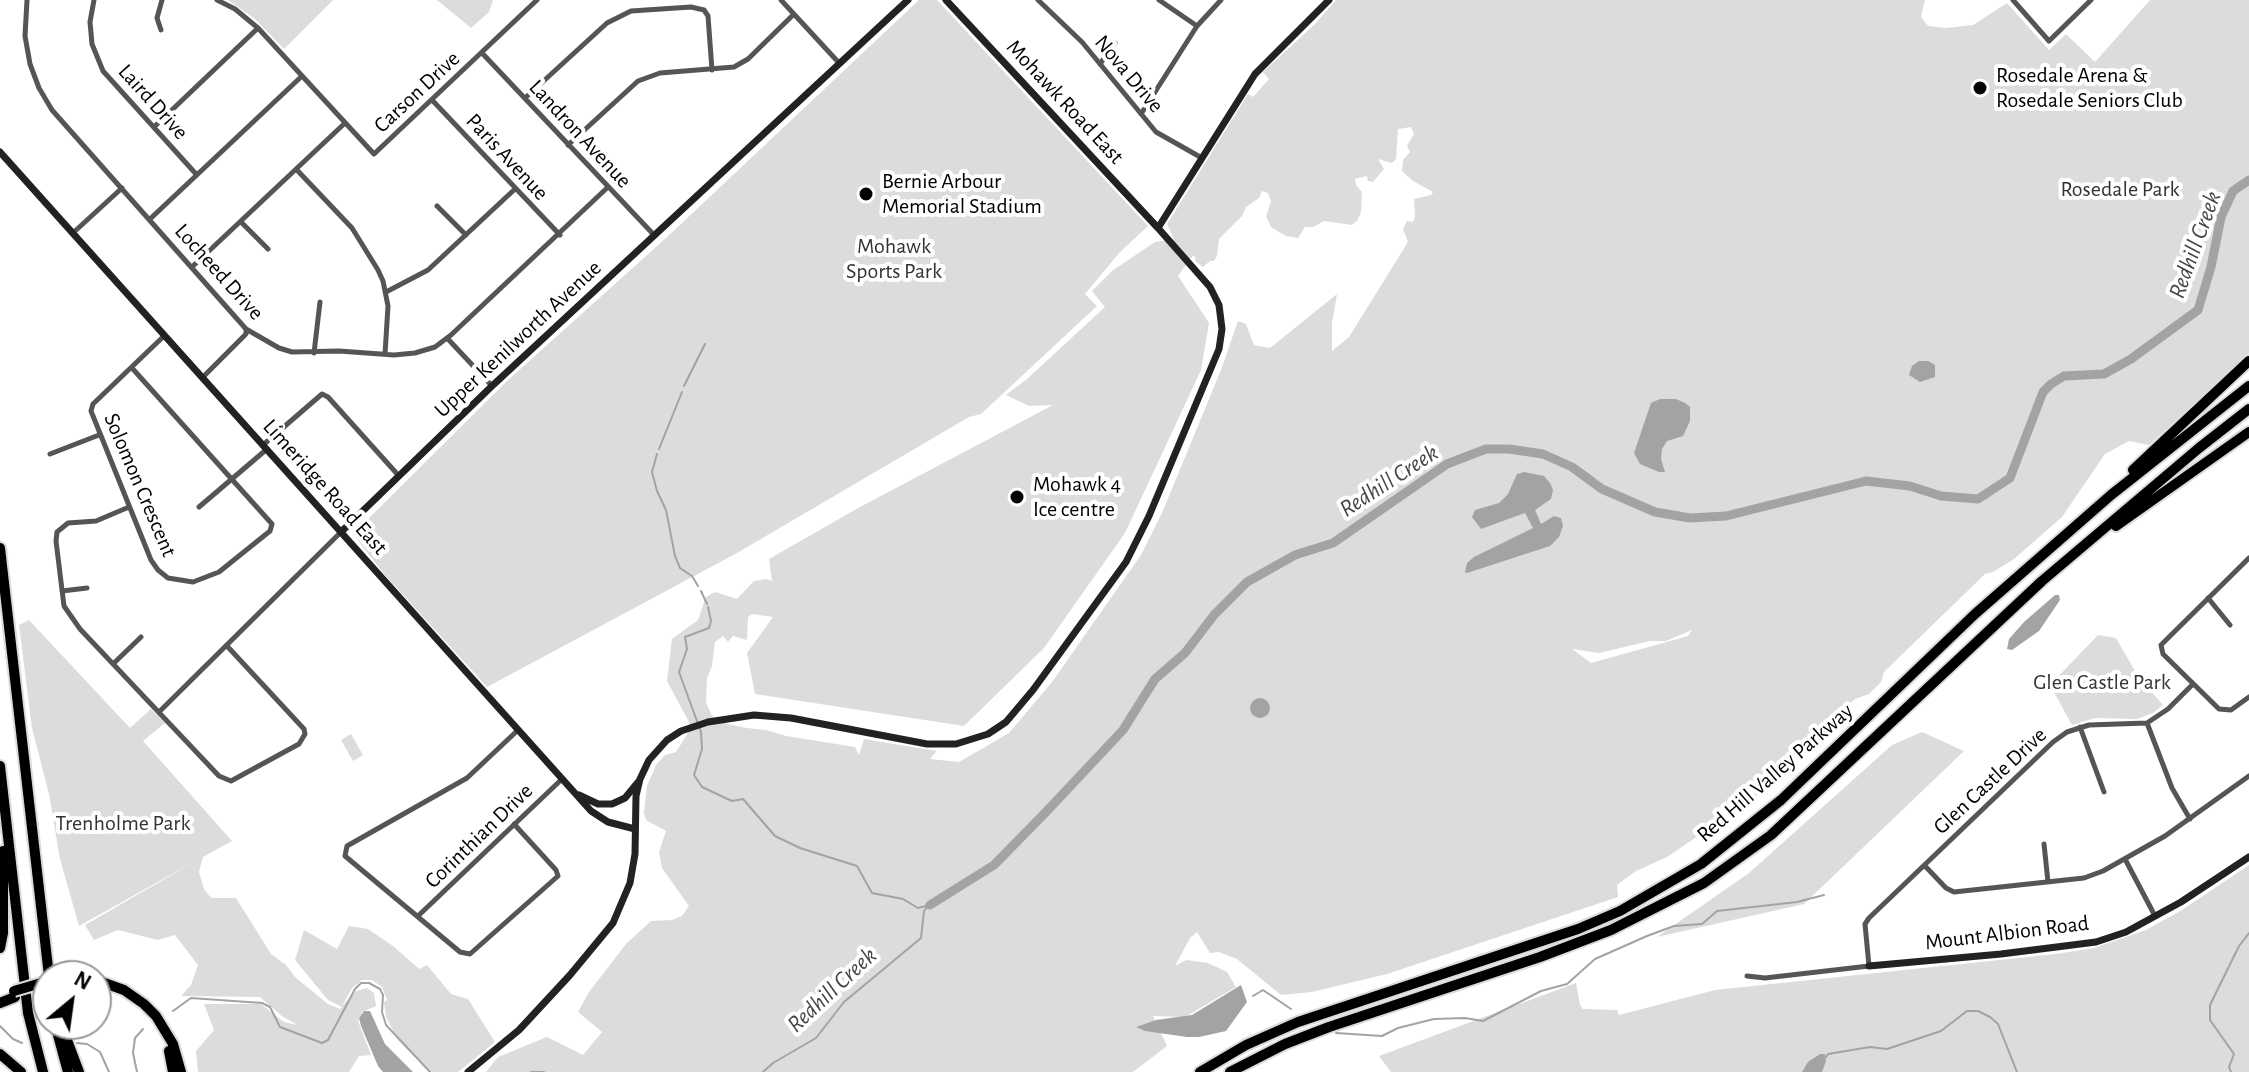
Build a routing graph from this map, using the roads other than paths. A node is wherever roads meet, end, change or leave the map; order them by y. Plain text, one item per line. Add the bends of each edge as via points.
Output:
1 (27, 0) edge
2 (94, 0) edge
3 (162, 0) edge
4 (217, 0) edge
5 (537, 0) edge
6 (781, 0) edge
7 (908, 0) edge
8 (946, 0) edge
9 (1038, 0) edge
10 (1159, 0) edge
11 (1221, 0) edge
12 (1329, 0) edge
13 (2013, 0) edge
14 (2091, 0) edge
15 (794, 14) junction
16 (1197, 26) junction
17 (258, 28) junction
18 (161, 30) dead end
19 (1115, 43) dead end
20 (482, 53) junction
21 (1100, 64) junction
22 (840, 65) junction
23 (712, 70) junction
24 (302, 76) junction
25 (525, 98) junction
26 (432, 100) junction
27 (1141, 114) junction
28 (345, 123) junction
29 (154, 127) junction
30 (568, 145) junction
31 (0, 152) edge
32 (1202, 158) junction
33 (296, 169) junction
34 (196, 174) junction
35 (608, 187) junction
36 (122, 188) junction
37 (515, 189) junction
38 (437, 206) dead end
39 (150, 219) junction
40 (241, 222) junction
41 (1158, 228) junction
42 (74, 232) junction
43 (466, 235) junction
44 (560, 235) junction
45 (656, 237) junction
46 (268, 249) dead end
47 (193, 267) junction
48 (386, 292) junction
49 (320, 302) dead end
50 (246, 329) junction
51 (165, 335) junction
52 (447, 338) junction
53 (314, 353) junction
54 (385, 354) junction
55 (2249, 361) edge
56 (132, 368) junction
57 (203, 377) junction
58 (492, 386) junction
59 (2249, 386) edge
60 (2249, 409) edge
61 (2249, 432) edge
62 (99, 435) junction
63 (265, 447) junction
64 (50, 454) dead end
65 (399, 477) junction
66 (231, 480) junction
67 (2111, 495) junction
68 (129, 507) junction
69 (199, 507) dead end
70 (341, 532) junction
71 (0, 548) edge
72 (2071, 556) junction
73 (2249, 558) edge
74 (87, 588) dead end
75 (62, 591) junction
76 (2208, 598) junction
77 (2230, 625) dead end
78 (141, 637) dead end
79 (227, 646) junction
80 (113, 664) junction
81 (2193, 684) junction
82 (2249, 697) edge
83 (160, 711) junction
84 (2147, 723) junction
85 (2080, 727) junction
86 (519, 730) junction
87 (0, 766) edge
88 (2249, 776) edge
89 (562, 778) junction
90 (640, 779) junction
91 (3, 789) junction
92 (2104, 792) dead end
93 (575, 793) junction
94 (2190, 819) junction
95 (514, 824) junction
96 (635, 829) junction
97 (2044, 844) dead end
98 (2249, 857) edge
99 (2125, 859) junction
100 (1925, 866) junction
101 (2048, 882) junction
102 (418, 916) junction
103 (2155, 916) junction
104 (0, 948) edge
105 (47, 960) edge
106 (1869, 966) junction
107 (1747, 976) dead end
108 (32, 985) edge
109 (112, 987) edge
110 (32, 991) edge
111 (112, 991) edge
112 (14, 994) junction
113 (0, 996) edge
114 (0, 1003) edge
115 (59, 1040) edge
116 (67, 1040) edge
117 (0, 1054) edge
118 (21, 1072) edge
119 (43, 1072) edge
120 (68, 1072) edge
121 (79, 1072) edge
122 (173, 1072) edge
123 (181, 1072) edge
124 (468, 1072) edge
125 (1200, 1072) edge
126 (1230, 1072) edge

1 - 36 street, Locheed Drive via 26,43 39,88 59,119
2 - 29 street, Laird Drive via 90,22 103,71
3 - 18 street via 157,18
4 - 17 street, Carson Drive
5 - 20 street, Carson Drive
6 - 15 street
7 - 22 street, Upper Kenilworth Avenue
8 - 41 street, Mohawk Road East
9 - 21 street, Nova Drive
10 - 16 street
11 - 16 street
12 - 32 street via 1262,65
13 - 14 street via 2049,41
15 - 22 street
15 - 23 street via 743,62
16 - 27 street
17 - 24 street, Carson Drive
17 - 29 street
19 - 21 street
20 - 25 street, Landron Avenue
20 - 26 street, Carson Drive
21 - 27 street, Nova Drive
22 - 45 street, Upper Kenilworth Avenue
23 - 25 street via 704,10 631,11 607,23
23 - 30 street via 660,73 638,81
24 - 28 street, Carson Drive
24 - 34 street
25 - 30 street, Landron Avenue
26 - 28 street, Carson Drive via 374,154
26 - 37 street, Paris Avenue
27 - 32 street, Nova Drive via 1156,132
28 - 33 street
29 - 34 street, Laird Drive
30 - 35 street, Landron Avenue
31 - 42 street, Limeridge Road East
32 - 41 street
33 - 40 street
33 - 48 street via 358,236
34 - 39 street
35 - 44 street, Locheed Drive
35 - 45 street, Landron Avenue
36 - 39 street, Locheed Drive
36 - 42 street
37 - 43 street
37 - 44 street, Paris Avenue
38 - 43 street
39 - 47 street, Locheed Drive
40 - 46 street
40 - 47 street
41 - 90 street, Mohawk Road East via 1215,296 1222,315 1214,364 1135,546 1006,722 972,741 942,745 791,718 719,719 675,734 653,754
42 - 51 street, Limeridge Road East
43 - 48 street via 428,270
44 - 52 street, Locheed Drive
45 - 58 street, Upper Kenilworth Avenue
47 - 50 street, Locheed Drive
48 - 54 street
49 - 53 street
50 - 53 street, Locheed Drive via 279,348
50 - 57 street
51 - 56 street, Solomon Crescent
51 - 57 street, Limeridge Road East
52 - 54 street, Locheed Drive via 415,353
52 - 58 street
53 - 54 street, Locheed Drive
55 - 67 highway
56 - 62 street, Solomon Crescent via 93,404
56 - 66 street, Solomon Crescent
57 - 63 street, Limeridge Road East
58 - 65 street, Upper Kenilworth Avenue
59 - 67 highway, Red Hill Valley Parkway
60 - 72 highway, Red Hill Valley Parkway
61 - 72 highway
62 - 64 street
62 - 68 street, Solomon Crescent
63 - 65 street via 322,394
63 - 66 street
63 - 70 street, Limeridge Road East
65 - 70 street, Upper Kenilworth Avenue
66 - 68 street, Solomon Crescent via 272,528 219,572 193,582 168,578 158,570
66 - 69 street
67 - 125 highway, Red Hill Valley Parkway via 1975,614 1781,800 1701,864 1578,929 1364,999 1272,1034
68 - 75 street via 96,521 61,526 56,541
70 - 79 street, Upper Kenilworth Avenue
70 - 86 street, Limeridge Road East
71 - 105 highway
72 - 126 highway, Red Hill Valley Parkway via 1771,835 1704,883 1611,930 1285,1044
73 - 76 street
74 - 75 street
75 - 80 street via 68,615
76 - 77 street
76 - 81 street via 2161,645 2163,654
78 - 80 street
79 - 83 street, Upper Kenilworth Avenue
79 - 83 street via 304,729 299,744 235,780 225,780
80 - 83 street
81 - 82 street via 2225,711
81 - 84 street
84 - 85 street, Glen Castle Drive
84 - 94 street
85 - 92 street
85 - 100 street, Glen Castle Drive via 2053,742
86 - 89 street, Limeridge Road East
86 - 102 street via 467,778 344,851 348,860
87 - 91 highway
88 - 94 street
89 - 93 street, Limeridge Road East
89 - 95 street, Corinthian Drive
90 - 93 street via 625,798 610,805
90 - 96 street
91 - 104 highway
91 - 119 highway via 28,1013
93 - 96 street, Limeridge Road East via 600,818
94 - 99 street
95 - 102 street, Corinthian Drive
95 - 102 street via 556,870 556,879 470,954 460,952
96 - 124 street via 630,883 613,923 519,1030
97 - 101 street
98 - 103 street, Mount Albion Road
99 - 101 street via 2084,878
99 - 103 street
100 - 101 street via 1952,891
100 - 106 street, Glen Castle Drive via 1865,924
103 - 106 street, Mount Albion Road via 2096,942
106 - 107 street, Mount Albion Road
108 - 112 highway, bridge
109 - 123 highway via 150,1010 168,1034
110 - 112 highway
111 - 122 highway via 149,1017 168,1047
112 - 113 highway
112 - 114 highway
115 - 120 highway
116 - 121 highway
117 - 118 highway

